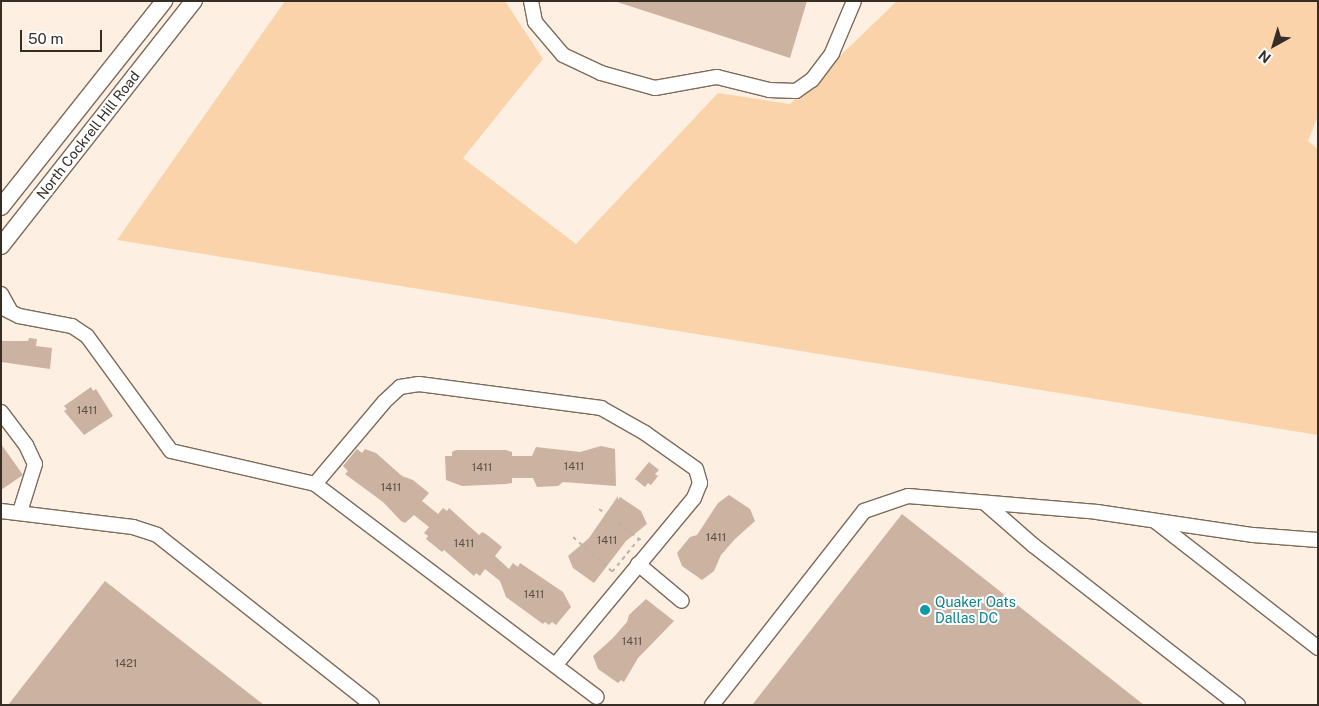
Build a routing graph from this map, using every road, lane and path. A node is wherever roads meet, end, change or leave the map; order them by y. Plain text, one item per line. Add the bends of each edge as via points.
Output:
1 (164, 1) edge
2 (194, 1) edge
3 (531, 1) edge
4 (854, 1) edge
5 (1, 207) edge
6 (1, 246) edge
7 (1, 294) edge
8 (6, 308) edge
9 (1, 412) edge
10 (316, 484) junction
11 (985, 503) junction
12 (599, 509) dead end
13 (1, 511) edge
14 (20, 512) junction
15 (1154, 520) junction
16 (574, 537) dead end
17 (640, 539) junction
18 (1318, 540) edge
19 (652, 548) junction
20 (638, 564) junction
21 (612, 572) junction
22 (624, 582) junction
23 (682, 601) dead end
24 (1318, 648) edge
25 (556, 664) junction
26 (597, 697) dead end
27 (372, 705) edge
28 (712, 705) edge
29 (1238, 705) edge

1 - 5 main road, North Cockrell Hill Road
2 - 6 main road, North Cockrell Hill Road
3 - 4 lane via 534,22 563,56 601,73 655,88 717,77 769,90 796,90 812,80 832,53
7 - 8 lane
8 - 10 lane via 19,316 72,326 87,336 171,451
9 - 14 lane via 26,445 35,464
10 - 19 lane via 400,387 419,384 601,408 645,433 696,469 700,483 694,498
10 - 25 lane
11 - 15 lane
11 - 28 lane via 908,496 864,511
11 - 29 lane via 1033,545
12 - 17 path
13 - 14 lane
14 - 27 lane via 133,527 157,535
15 - 18 lane
15 - 24 lane
16 - 21 path
17 - 19 path
17 - 21 path
19 - 20 lane
20 - 22 lane
20 - 23 lane
21 - 22 path
22 - 25 lane
25 - 26 lane

